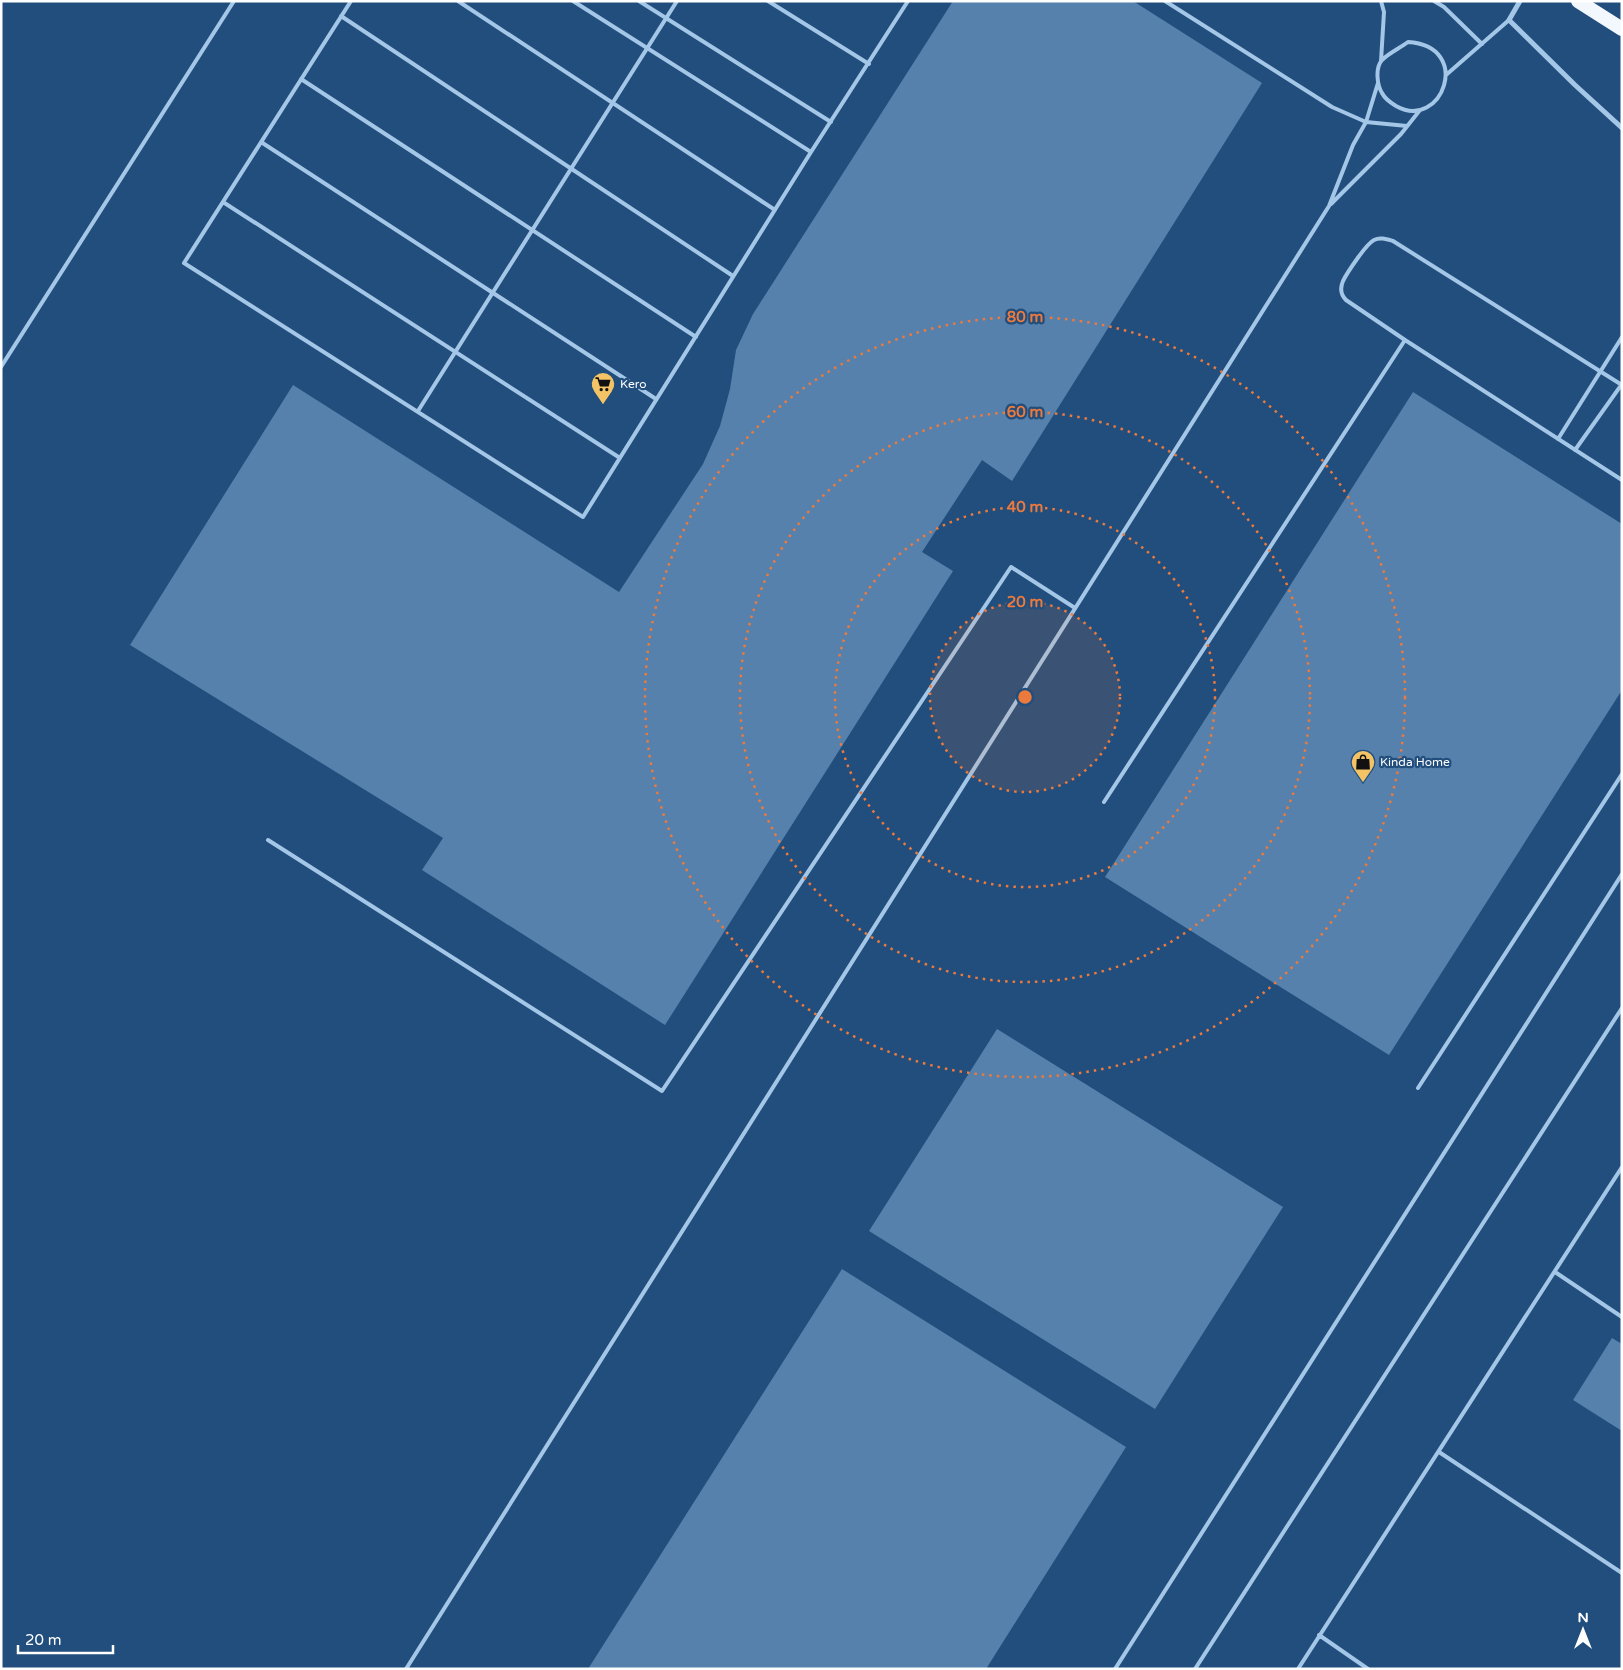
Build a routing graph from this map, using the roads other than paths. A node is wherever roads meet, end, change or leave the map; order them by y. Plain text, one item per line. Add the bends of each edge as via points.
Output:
1 (234, 1) edge
2 (351, 1) edge
3 (458, 1) edge
4 (573, 1) edge
5 (639, 1) edge
6 (677, 1) edge
7 (768, 1) edge
8 (901, 1) edge
9 (1165, 1) edge
10 (1381, 1) edge
11 (1434, 1) edge
12 (1520, 1) edge
13 (1578, 1) edge
14 (907, 3) edge
15 (341, 16) junction
16 (666, 19) junction
17 (1510, 20) junction
18 (1622, 29) edge
19 (1482, 44) junction
20 (648, 48) junction
21 (1381, 61) junction
22 (869, 64) junction
23 (1446, 75) junction
24 (301, 79) junction
25 (1378, 83) junction
26 (613, 103) junction
27 (1421, 109) junction
28 (831, 122) junction
29 (1366, 122) junction
30 (1407, 126) junction
31 (1622, 128) edge
32 (261, 142) junction
33 (811, 152) junction
34 (571, 169) junction
35 (223, 202) junction
36 (1329, 206) junction
37 (775, 210) junction
38 (533, 230) junction
39 (733, 276) junction
40 (493, 293) junction
41 (696, 337) junction
42 (1622, 337) edge
43 (1405, 340) junction
44 (456, 352) junction
45 (1, 367) edge
46 (1599, 371) junction
47 (1622, 384) edge
48 (656, 399) junction
49 (418, 411) junction
50 (1558, 439) junction
51 (1575, 450) junction
52 (620, 458) junction
53 (1622, 480) edge
54 (1075, 608) junction
55 (1622, 774) edge
56 (1104, 802) dead end
57 (268, 840) dead end
58 (1622, 874) edge
59 (1622, 1008) edge
60 (1418, 1088) dead end
61 (1622, 1167) edge
62 (1556, 1272) junction
63 (1622, 1317) edge
64 (1440, 1452) junction
65 (1622, 1573) edge
66 (1319, 1635) junction
67 (406, 1669) edge
68 (1115, 1669) edge
69 (1195, 1669) edge
70 (1298, 1669) edge
71 (1368, 1669) edge

1 - 45 lane
2 - 15 lane
3 - 26 lane
4 - 20 lane
5 - 16 lane
6 - 16 lane
7 - 22 lane
8 - 14 lane
9 - 29 lane via 1332,107
10 - 21 lane via 1384,12
11 - 19 lane
12 - 17 street
13 - 18 highway
14 - 22 lane
15 - 24 lane
15 - 34 lane
16 - 20 lane
16 - 28 lane
17 - 19 lane
17 - 31 street
19 - 23 lane
20 - 26 lane
20 - 33 lane
21 - 23 lane via 1408,42 1418,43 1438,54
21 - 25 lane
22 - 28 lane
23 - 27 lane via 1440,96
24 - 32 lane
24 - 38 lane
25 - 27 lane via 1389,102 1399,108
25 - 29 lane
26 - 34 lane
26 - 37 lane
27 - 30 lane
28 - 33 lane
29 - 30 lane
29 - 36 lane
30 - 36 lane
32 - 35 lane
32 - 40 lane
33 - 37 lane
34 - 38 lane
34 - 39 lane
35 - 44 lane
35 - 49 lane via 184,263
36 - 54 lane
37 - 39 lane
38 - 40 lane
38 - 41 lane
39 - 41 lane
40 - 44 lane
40 - 48 lane
41 - 48 lane
42 - 46 lane
43 - 46 lane via 1346,300 1342,293 1343,282 1366,246 1378,238 1393,241
43 - 50 lane
43 - 56 lane
44 - 49 lane
44 - 52 lane
46 - 47 lane
46 - 50 lane
47 - 51 lane
48 - 52 lane
49 - 52 lane via 583,516
50 - 51 lane
51 - 53 lane
54 - 57 lane via 1011,567 662,1091
54 - 67 lane
55 - 60 lane
58 - 68 lane
59 - 69 lane
61 - 62 lane
62 - 63 lane
62 - 64 lane
64 - 65 lane
64 - 66 lane
66 - 70 lane
66 - 71 lane

